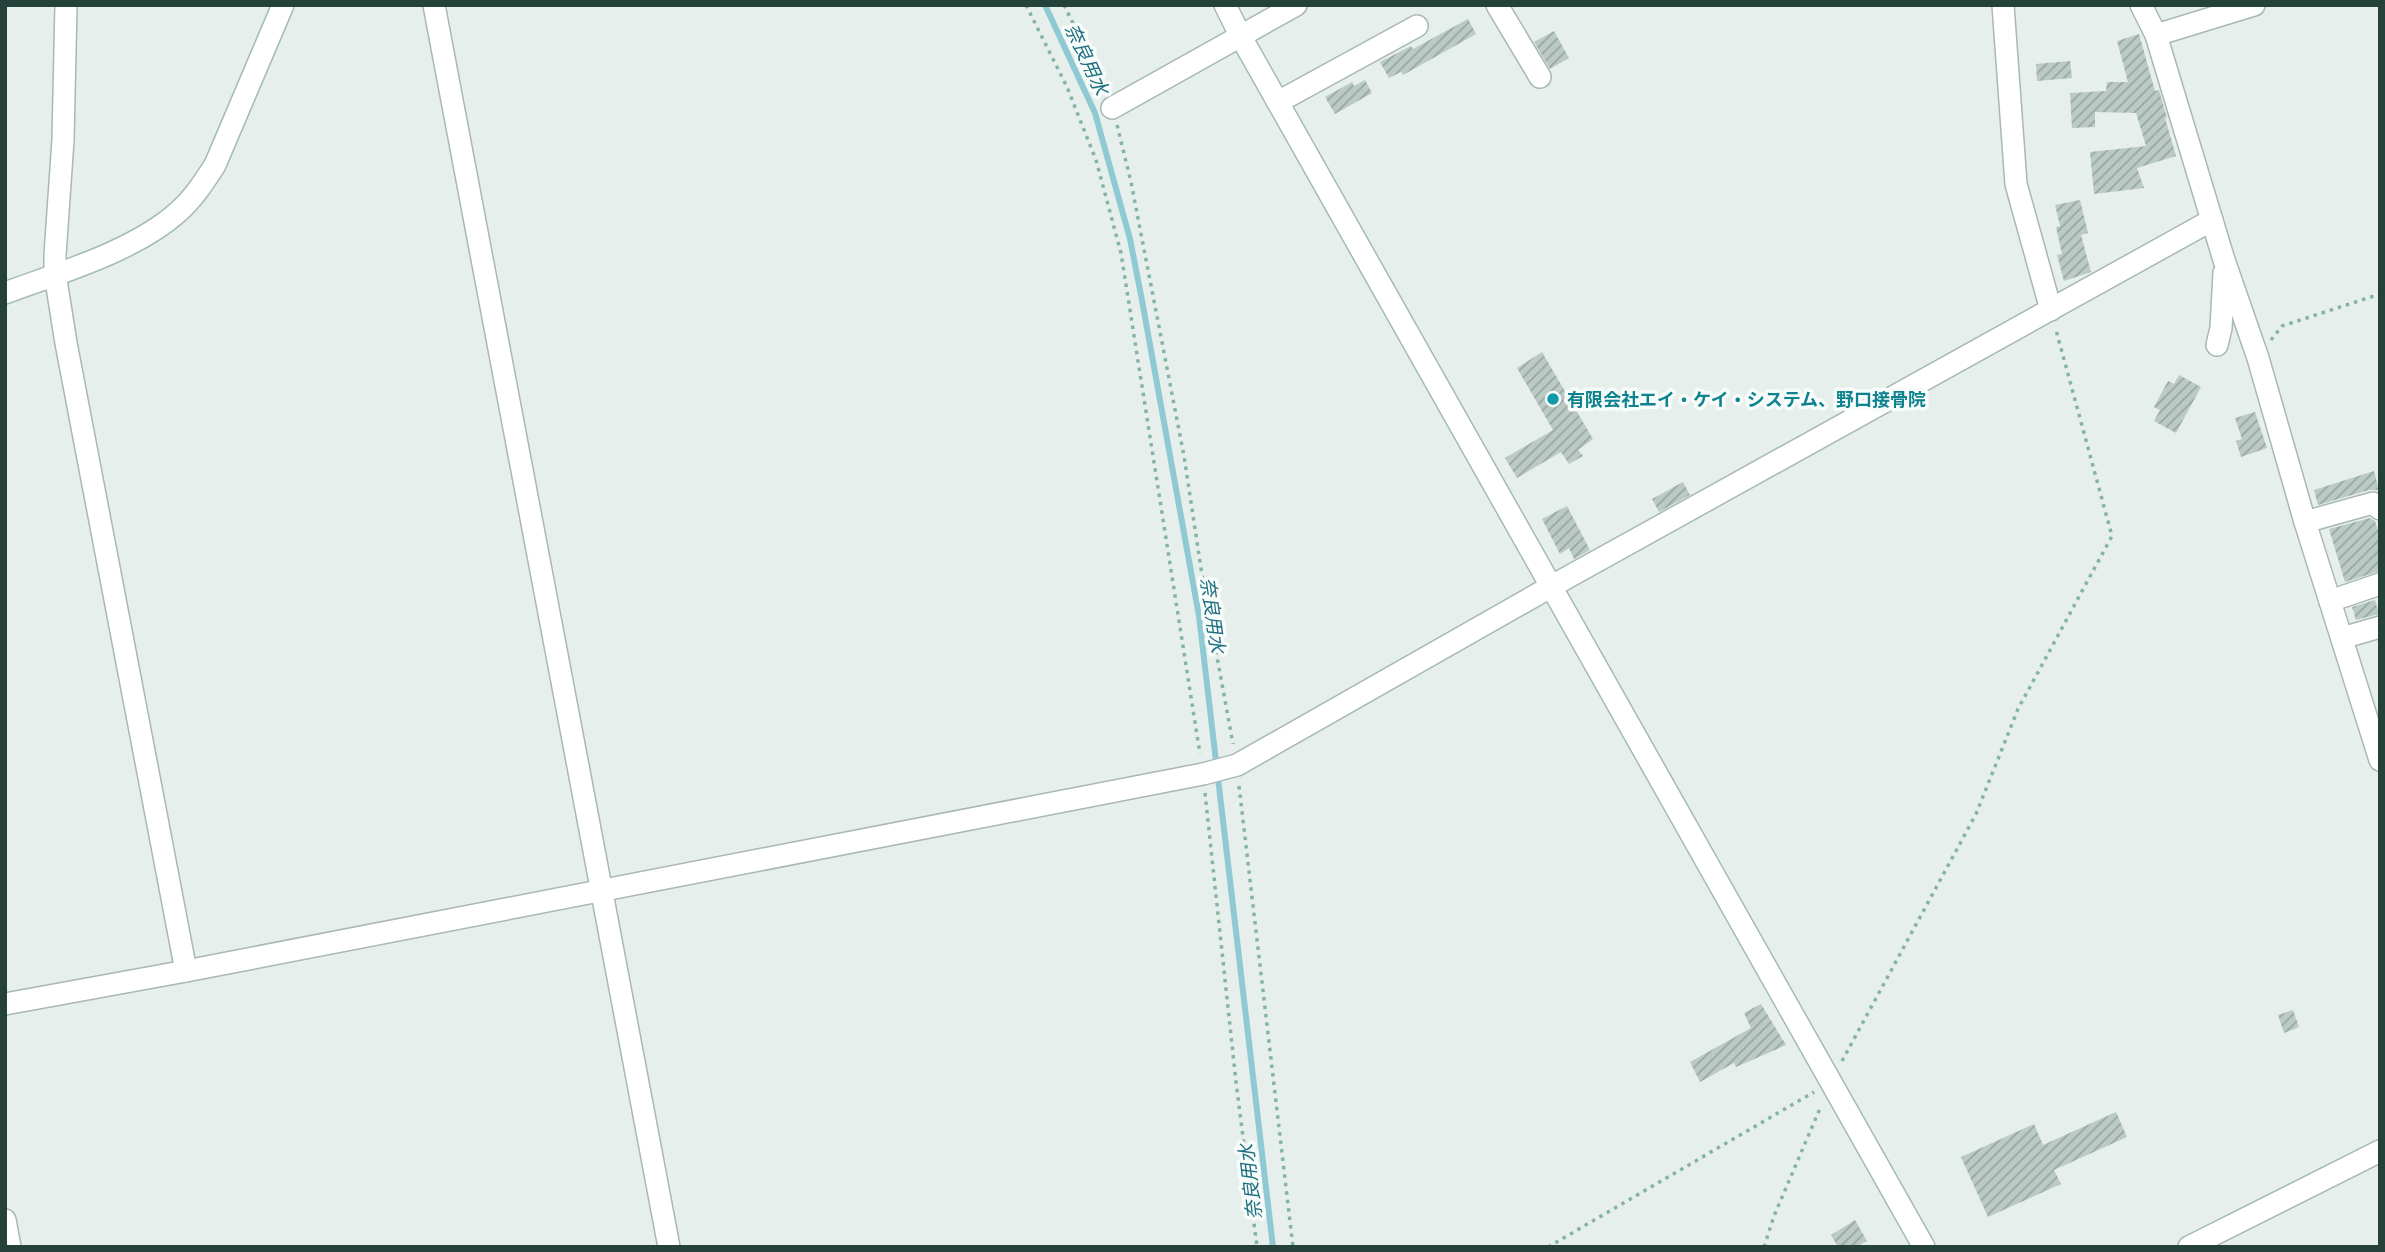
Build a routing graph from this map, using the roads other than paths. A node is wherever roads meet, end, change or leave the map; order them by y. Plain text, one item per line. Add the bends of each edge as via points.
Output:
1 (66, 5) edge
2 (283, 5) edge
3 (434, 5) edge
4 (1225, 5) edge
5 (1296, 5) edge
6 (1497, 5) edge
7 (2003, 5) edge
8 (2141, 5) edge
9 (2253, 5) edge
10 (1417, 26) dead end
11 (2156, 35) junction
12 (1241, 37) junction
13 (1539, 76) dead end
14 (1278, 102) junction
15 (1112, 108) road end
16 (2212, 220) junction
17 (2224, 261) junction
18 (55, 274) junction
19 (5, 293) edge
20 (2051, 310) junction
21 (2217, 345) dead end
22 (2380, 509) edge
23 (2305, 522) junction
24 (2380, 584) edge
25 (1552, 586) junction
26 (2330, 601) junction
27 (2380, 626) edge
28 (2342, 638) junction
29 (2380, 760) edge
30 (601, 890) junction
31 (186, 971) junction
32 (5, 1004) edge
33 (2380, 1151) edge
34 (5, 1220) edge
35 (10, 1247) edge
36 (669, 1247) edge
37 (1924, 1247) edge
38 (2189, 1247) edge

1 - 18 street
2 - 18 street via 215,165 200,188 152,231
3 - 30 street
4 - 12 street
5 - 12 street
6 - 13 street
7 - 20 street via 2016,184
8 - 11 street
9 - 11 street
10 - 14 street
11 - 16 street
12 - 14 street
12 - 15 street
14 - 25 street
16 - 17 street
16 - 20 street
17 - 21 street
17 - 23 street via 2258,358
18 - 19 street
18 - 31 street
20 - 25 street
22 - 23 street via 2374,503
23 - 26 street
24 - 26 street
25 - 30 street via 1237,765
25 - 37 street
26 - 28 street
27 - 28 street
28 - 29 street
30 - 31 street
30 - 36 street
31 - 32 street
33 - 38 street
34 - 35 street

